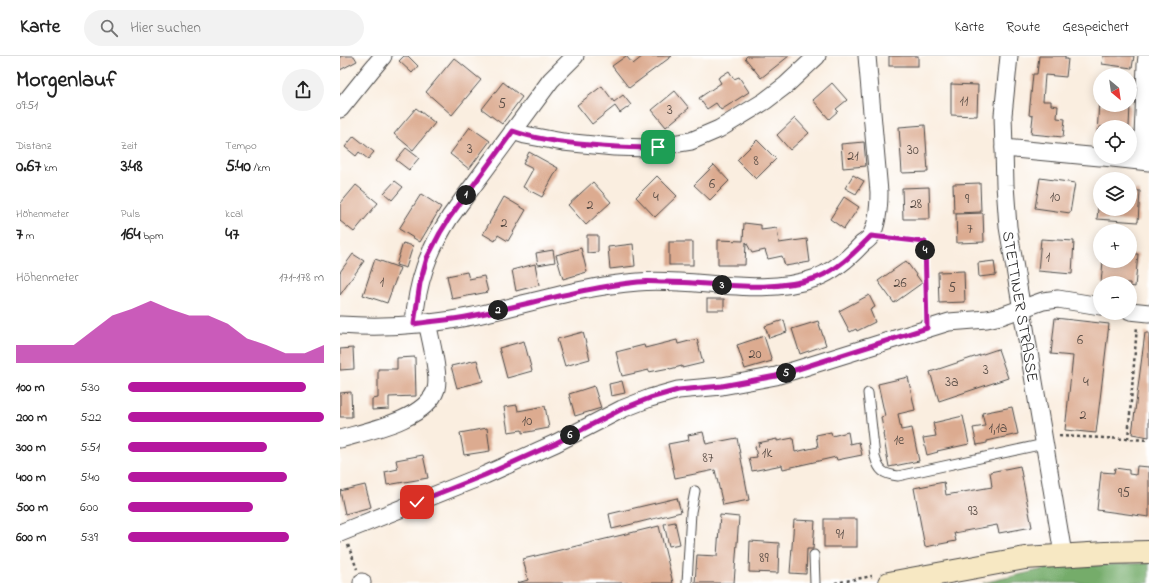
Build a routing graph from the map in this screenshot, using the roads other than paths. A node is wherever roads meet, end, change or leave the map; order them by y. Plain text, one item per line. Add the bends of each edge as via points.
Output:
1 (575, 56) edge
2 (817, 56) edge
3 (867, 56) edge
4 (1009, 56) edge
5 (1147, 56) edge
6 (380, 57) edge
7 (340, 109) edge
8 (513, 131) junction
9 (1004, 148) junction
10 (1093, 156) edge
11 (1146, 161) edge
12 (1093, 305) edge
13 (1021, 308) junction
14 (421, 323) junction
15 (340, 325) edge
16 (868, 393) dead end
17 (340, 438) edge
18 (1044, 440) junction
19 (695, 491) dead end
20 (341, 532) edge
21 (1149, 552) edge
22 (1062, 554) junction
23 (814, 555) dead end
24 (687, 583) edge
25 (815, 583) edge
26 (889, 583) edge

1 - 8 street via 551,80
2 - 8 street via 765,101 719,129 691,141 648,148 614,147 563,142
3 - 14 street via 879,192 876,221 871,236 831,271 796,283 758,286 672,282 607,286 472,316
4 - 9 street, STETTINER STRASSE via 1003,115
5 - 11 street
6 - 7 street
8 - 14 street via 450,217 427,258 420,283
9 - 10 street
9 - 13 street, STETTINER STRASSE via 1008,227
12 - 13 street via 1058,299
13 - 18 street, STETTINER STRASSE
13 - 20 street via 1001,316 949,322 927,328 776,376 722,386 678,390 650,398 485,475
14 - 15 street via 382,326
14 - 17 street via 436,376 436,389 428,401 417,411 397,422
16 - 18 lane via 877,466 886,474 898,476
18 - 22 street, STETTINER STRASSE
19 - 24 lane via 691,512
21 - 22 street
22 - 26 street via 1025,558
23 - 25 lane

